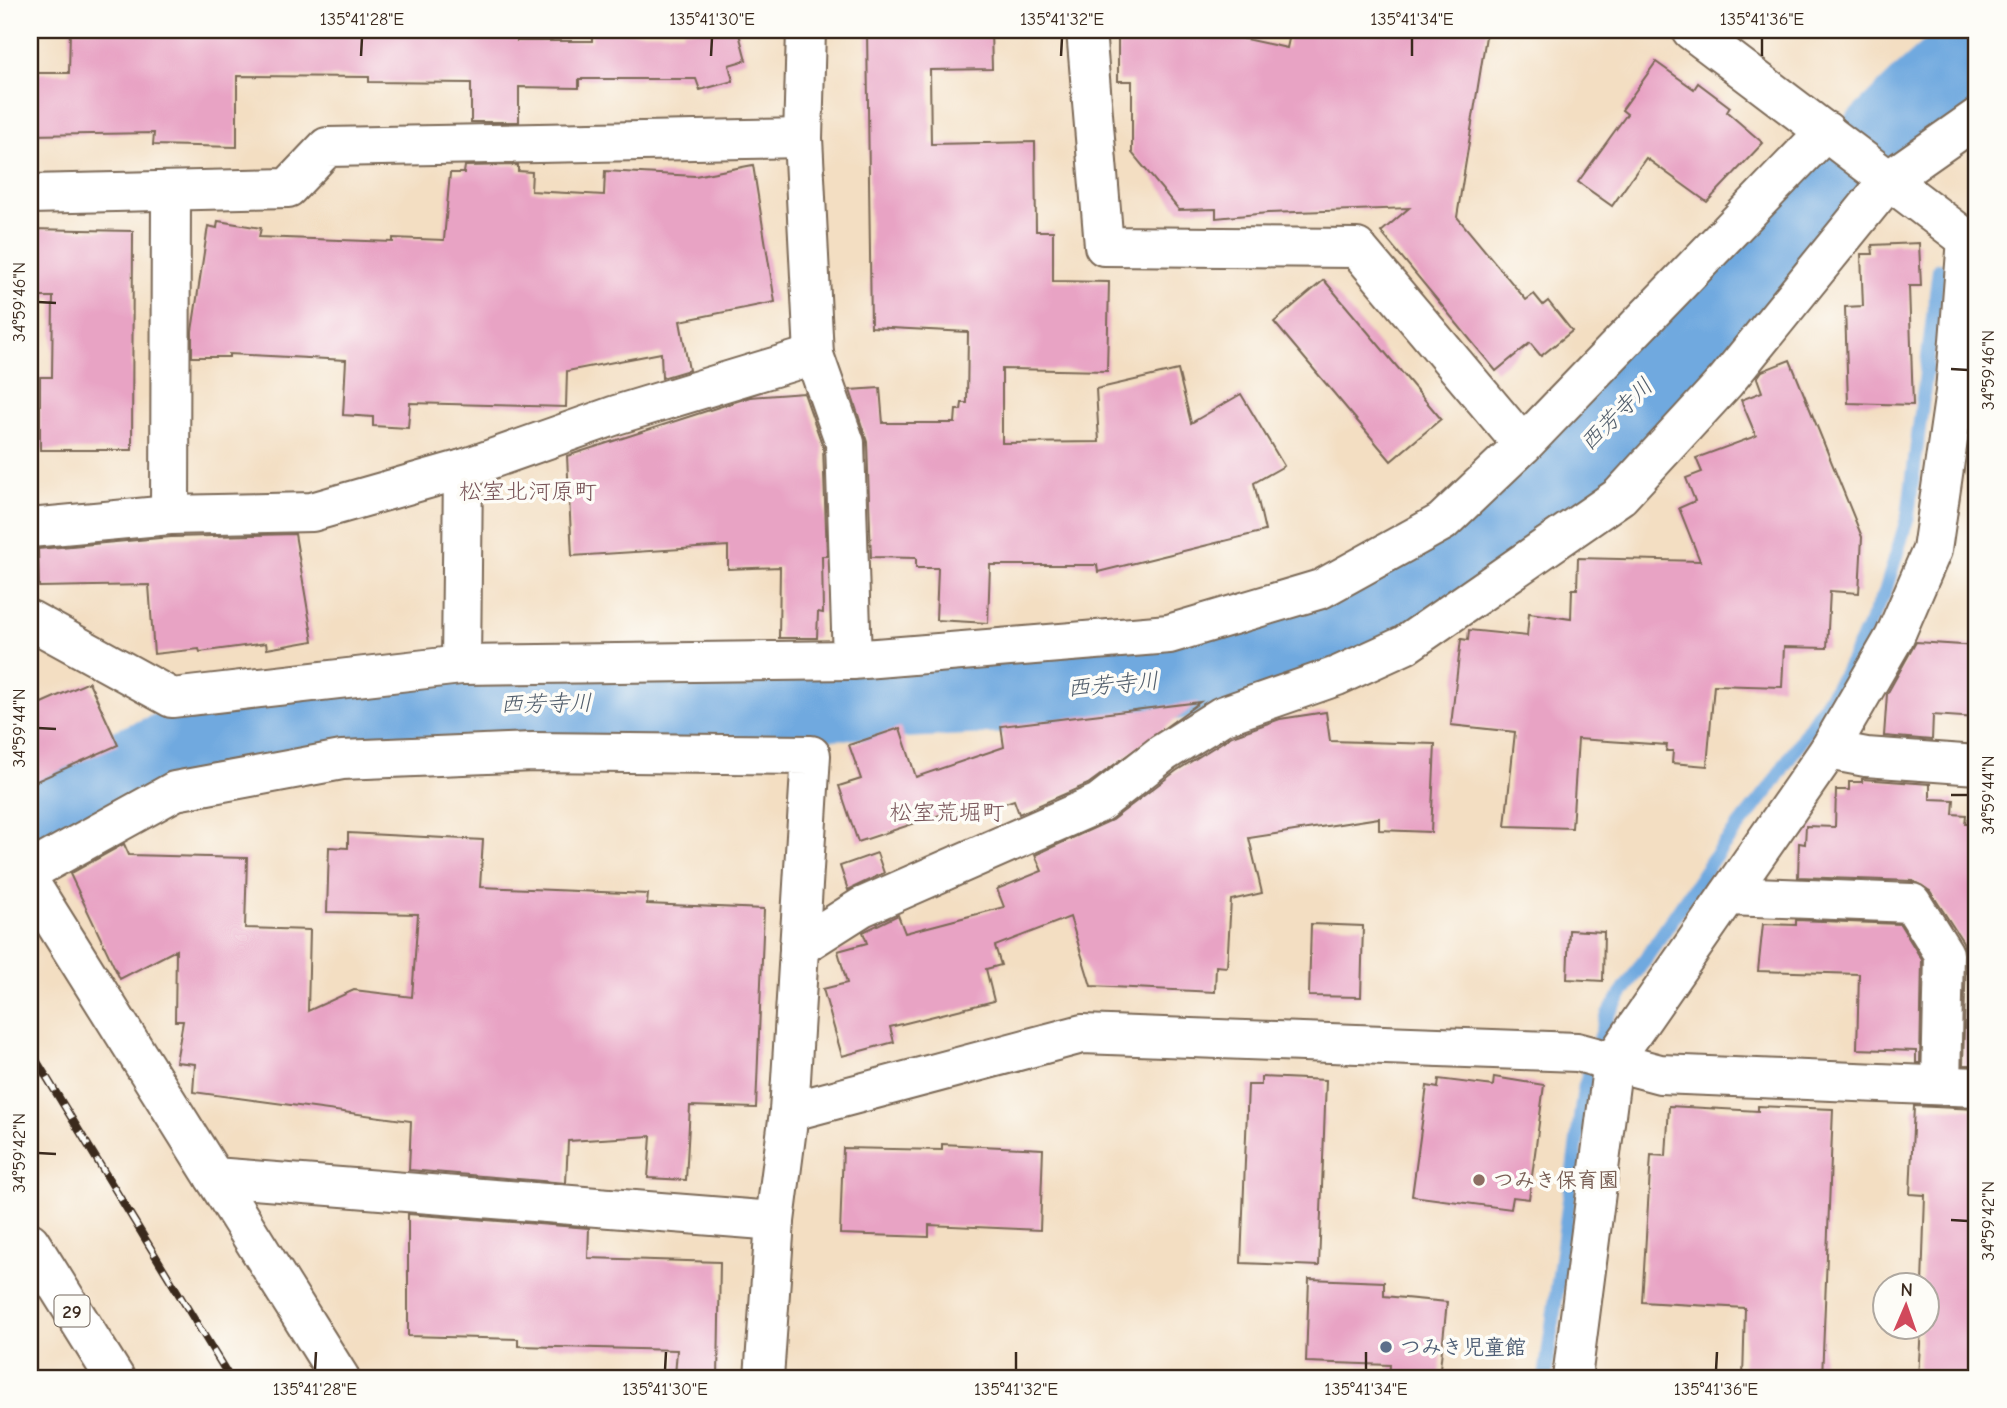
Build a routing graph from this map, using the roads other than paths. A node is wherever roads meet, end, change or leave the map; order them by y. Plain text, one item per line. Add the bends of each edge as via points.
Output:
1 (806, 30) edge
2 (1086, 30) edge
3 (1691, 30) edge
4 (1977, 118) edge
5 (1826, 131) junction
6 (803, 138) junction
7 (1890, 179) junction
8 (171, 193) junction
9 (30, 194) edge
10 (1972, 243) edge
11 (814, 355) junction
12 (1523, 445) junction
13 (463, 469) junction
14 (170, 515) junction
15 (30, 528) edge
16 (30, 620) edge
17 (852, 660) junction
18 (461, 665) junction
19 (1829, 750) junction
20 (1977, 765) edge
21 (30, 871) edge
22 (30, 883) edge
23 (1728, 896) junction
24 (799, 947) junction
25 (1597, 1057) junction
26 (1959, 1086) edge
27 (789, 1112) junction
28 (214, 1177) junction
29 (775, 1221) junction
30 (30, 1242) edge
31 (115, 1378) edge
32 (340, 1378) edge
33 (764, 1378) edge
34 (1572, 1378) edge

1 - 6 street
2 - 12 street via 1104,246 1357,248
3 - 5 street
4 - 7 street
5 - 7 street
5 - 12 street
6 - 8 street via 327,147 288,188
6 - 11 street
7 - 10 street
7 - 24 street via 1726,381 1620,496 1405,645 1336,676 1222,716 1163,753 1099,803 862,907
8 - 9 street
8 - 14 street
10 - 19 street via 1931,550 1894,638
11 - 13 street via 616,415
11 - 17 street via 845,443
12 - 17 street via 1441,522 1321,589 1169,634
13 - 14 street via 312,512
13 - 18 street
14 - 15 street
16 - 18 street via 172,698
17 - 18 street
19 - 20 street
19 - 23 street
21 - 24 street via 175,791 342,760 533,752 811,755
22 - 28 street
23 - 25 street
23 - 26 street via 1912,903 1944,954
24 - 27 street
25 - 26 street via 1661,1074
25 - 27 street via 1082,1034
25 - 34 street
27 - 29 street
28 - 29 street
28 - 32 street
29 - 33 street
30 - 31 street, 29

